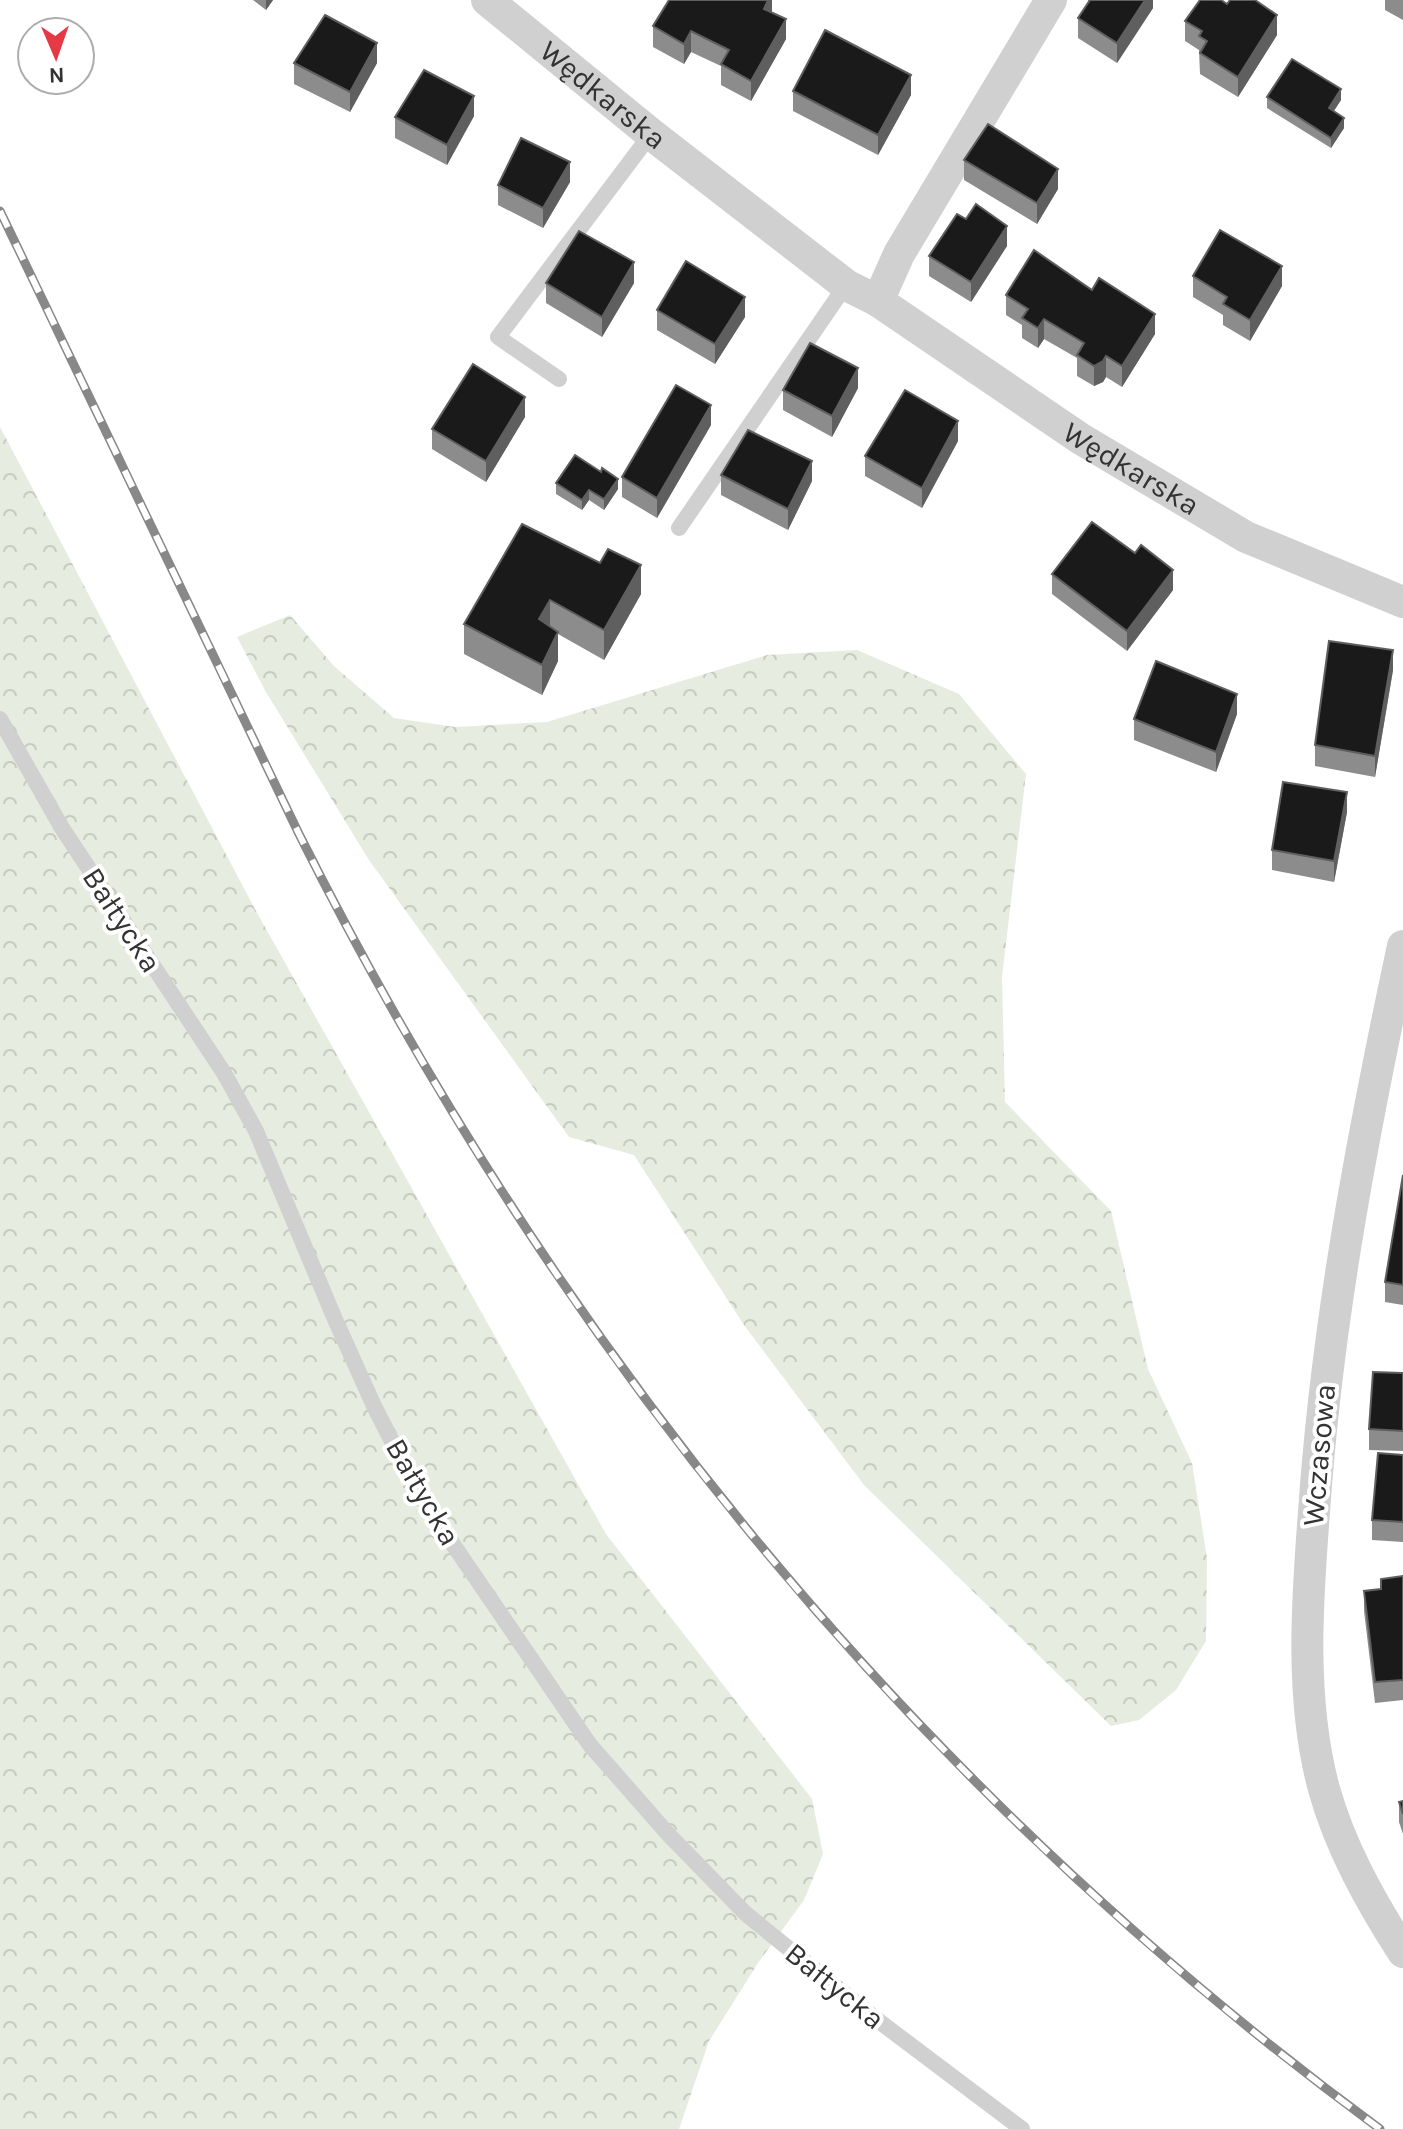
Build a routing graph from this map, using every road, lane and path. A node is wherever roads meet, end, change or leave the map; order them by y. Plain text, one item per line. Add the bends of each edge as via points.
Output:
1 (487, 0) edge
2 (1051, 0) edge
3 (651, 134) junction
4 (846, 285) junction
5 (878, 301) junction
6 (559, 379) dead end
7 (679, 528) dead end
8 (1403, 602) edge
9 (0, 719) edge
10 (1403, 946) edge
11 (1403, 1952) edge
12 (1022, 2129) edge

1 - 3 street, Wędkarska
2 - 5 street via 899,254
3 - 4 street, Wędkarska
3 - 6 lane via 498,337
4 - 5 street, Wędkarska
4 - 7 lane
5 - 8 street, Wędkarska via 1081,439 1246,537
9 - 12 lane, Bałtycka via 62,828 224,1073 256,1131 334,1317 420,1496 590,1745 746,1914
10 - 11 street, Wczasowa via 1332,1325 1311,1547 1309,1647 1313,1723 1324,1789 1365,1887

